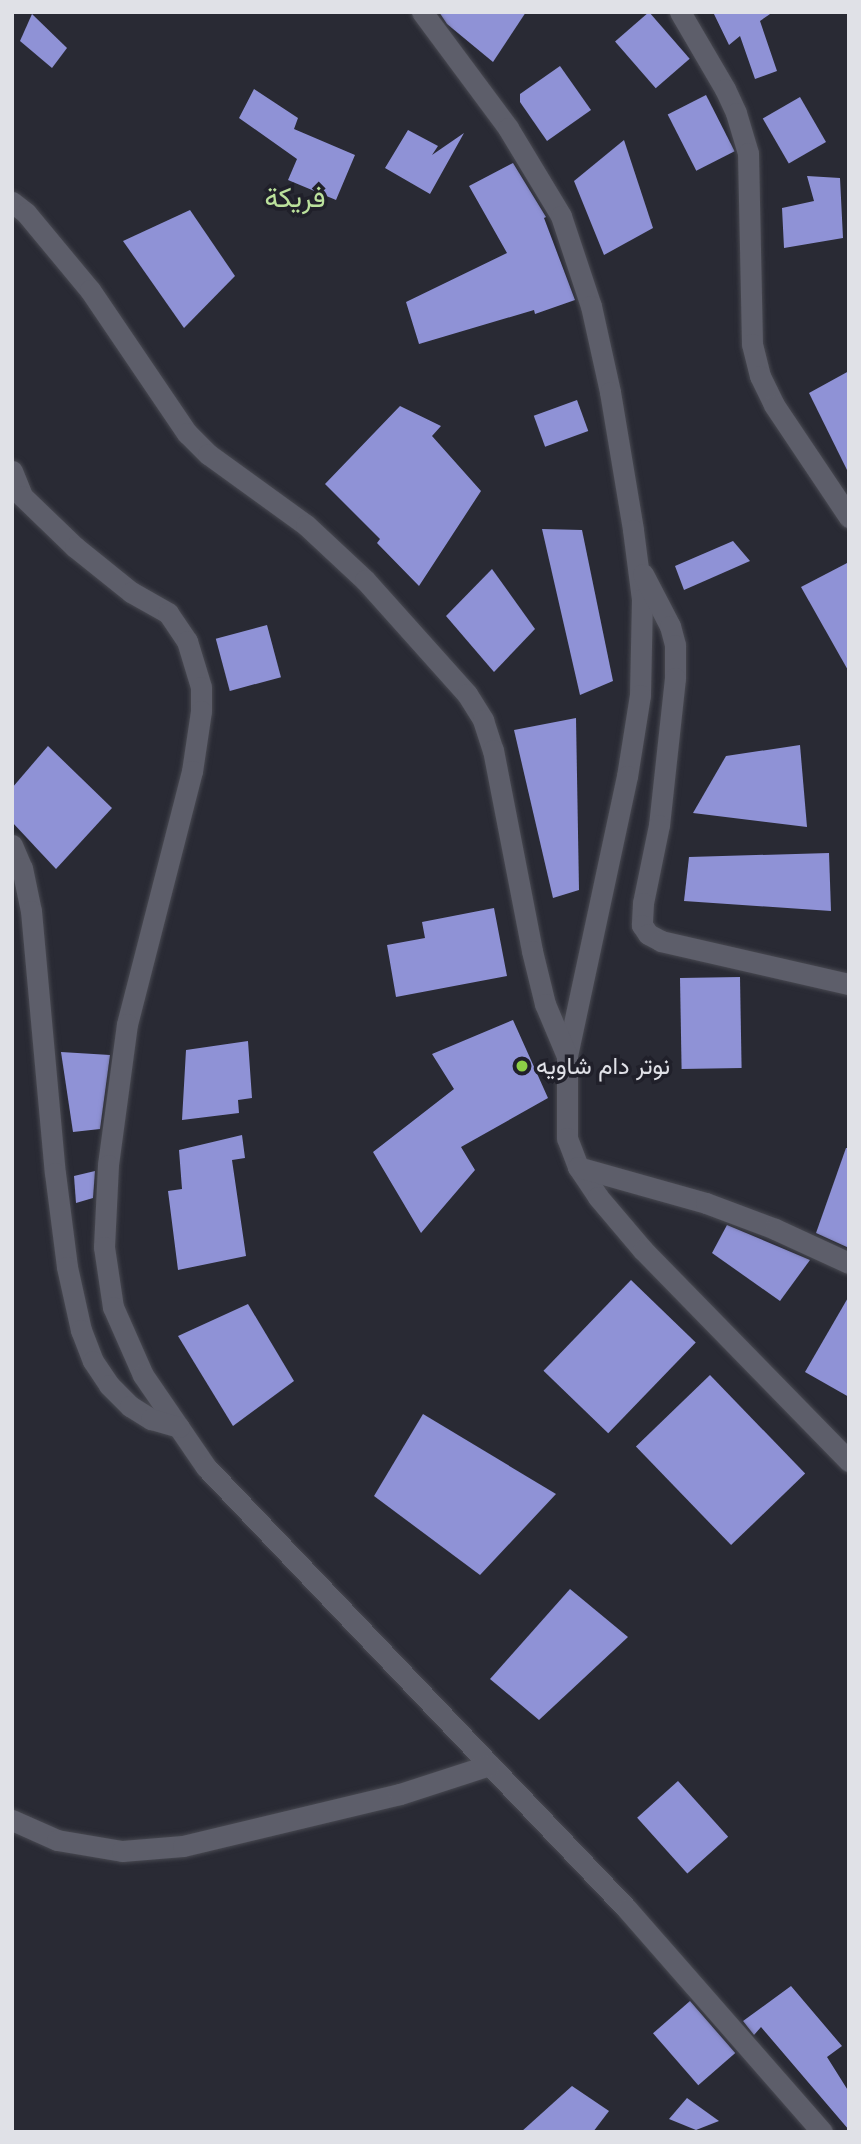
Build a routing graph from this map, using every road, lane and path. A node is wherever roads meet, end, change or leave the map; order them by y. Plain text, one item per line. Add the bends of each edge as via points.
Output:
1 (422, 12) edge
2 (680, 12) edge
3 (12, 202) edge
4 (12, 471) edge
5 (849, 517) edge
6 (637, 564) junction
7 (12, 845) edge
8 (849, 984) edge
9 (567, 1056) junction
10 (578, 1167) junction
11 (849, 1264) edge
12 (179, 1427) junction
13 (849, 1461) edge
14 (489, 1765) junction
15 (12, 1821) edge
16 (822, 2132) edge

1 - 6 street via 508,128 561,216 590,306 610,392
2 - 5 street via 725,89 748,153 752,344 760,376 780,416
3 - 9 street via 90,290 187,433 208,454 306,525 365,580 467,694 494,750 535,964 545,1004
4 - 12 street via 22,496 75,547 131,592 168,613 191,651 201,687 192,771 127,1024 108,1165 104,1247 113,1307 143,1375
6 - 8 street via 670,626 676,678 642,925 661,941
6 - 9 street via 642,599 640,695
7 - 12 street via 31,911 57,1187 81,1330 93,1361 130,1406 151,1419
9 - 10 street via 567,1138
10 - 11 street via 706,1203
10 - 13 street via 643,1250
12 - 14 street via 206,1467
14 - 15 street via 400,1794 183,1846 122,1851 57,1840
14 - 16 street via 627,1909

